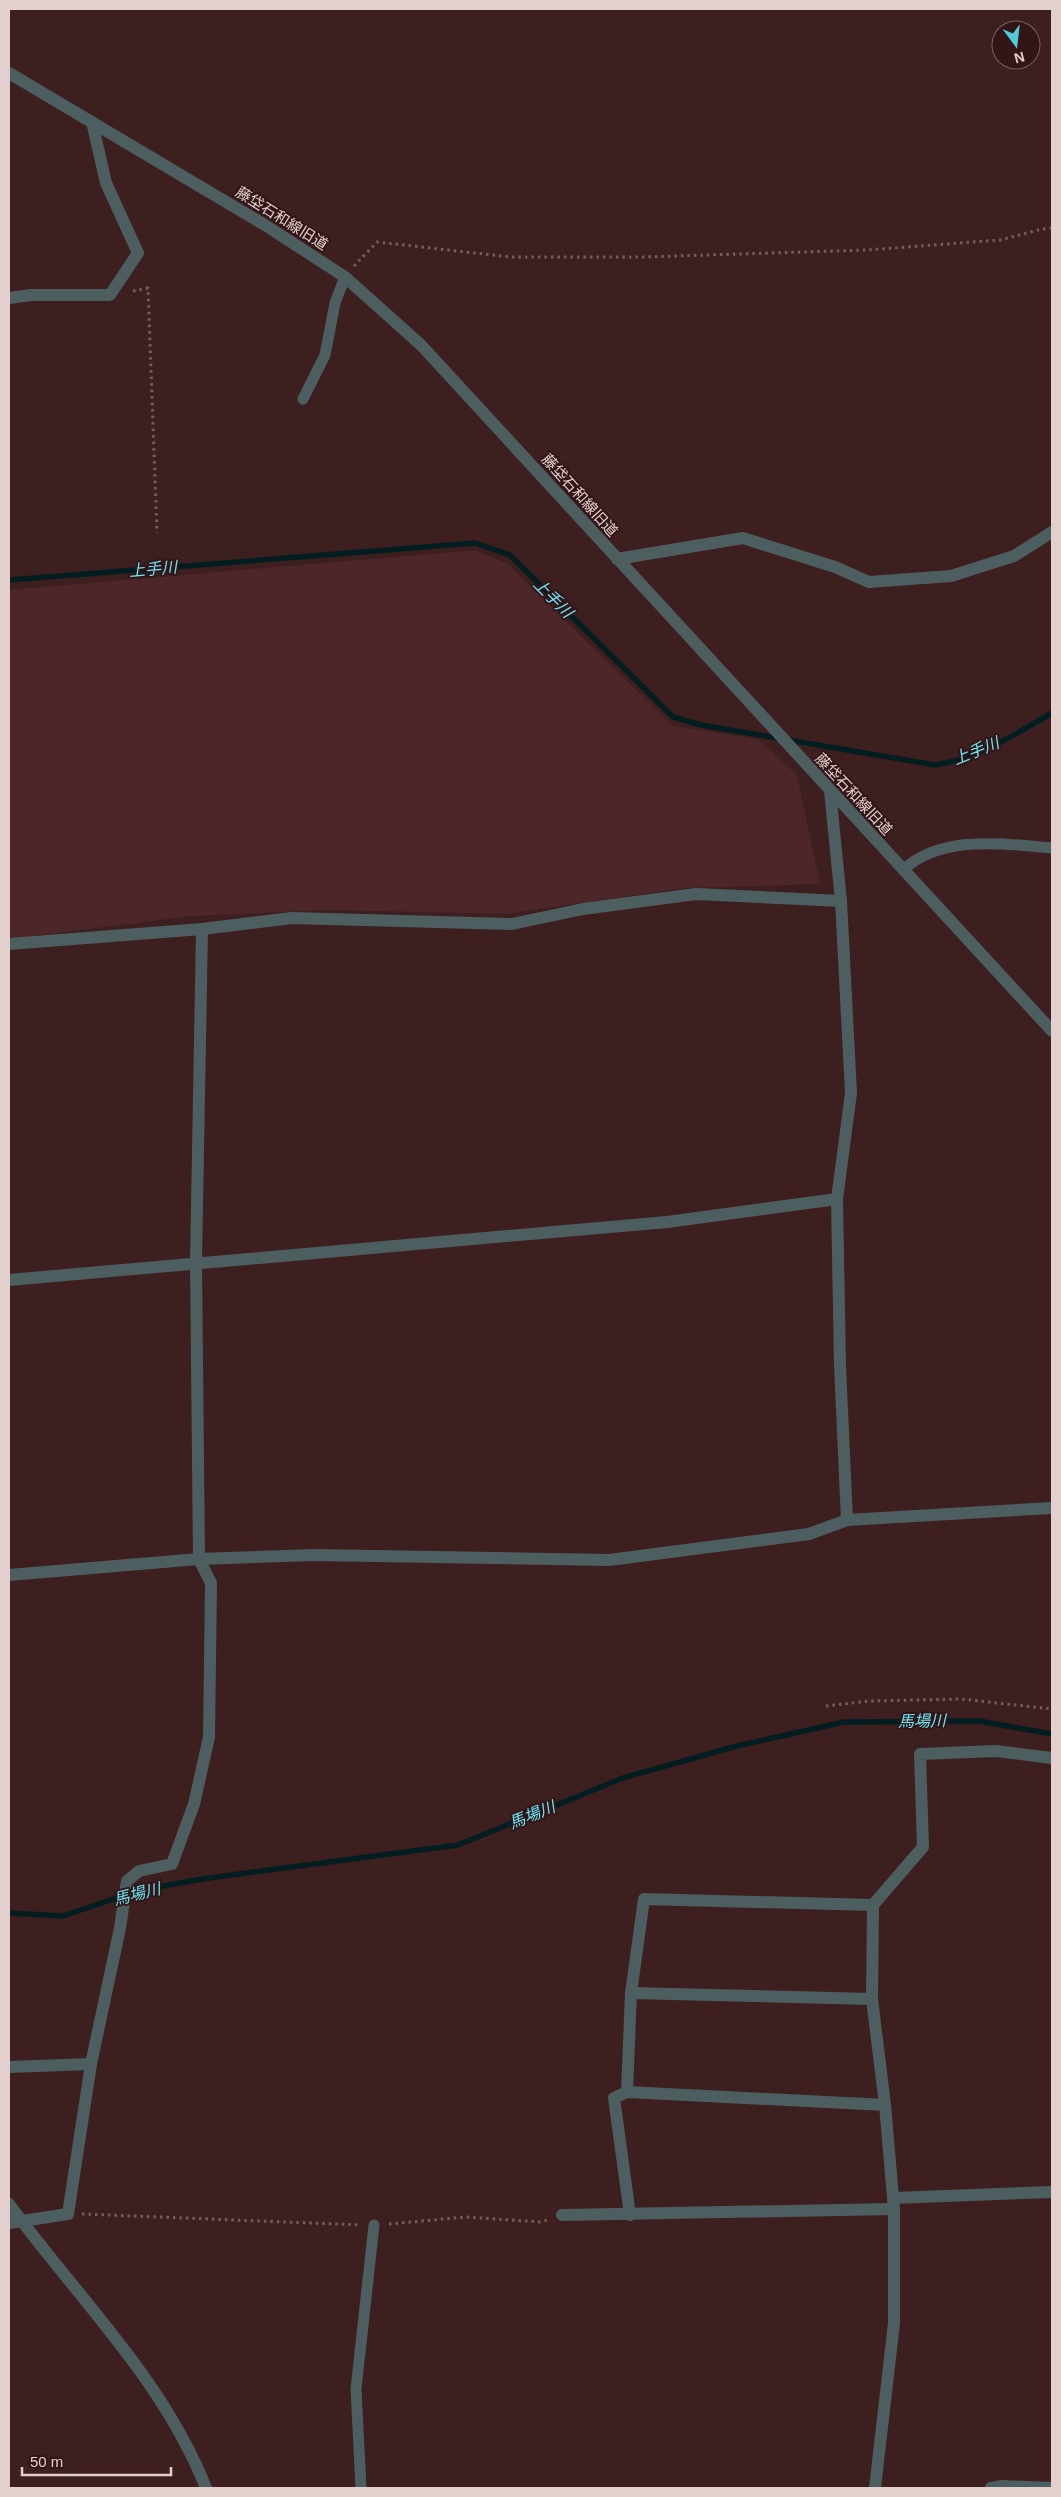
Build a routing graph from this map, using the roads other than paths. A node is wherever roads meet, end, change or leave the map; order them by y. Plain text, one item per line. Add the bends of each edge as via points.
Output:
1 (9, 73) edge
2 (92, 122) junction
3 (345, 277) junction
4 (9, 298) edge
5 (303, 399) dead end
6 (1052, 532) edge
7 (617, 559) junction
8 (830, 792) junction
9 (1052, 848) edge
10 (902, 870) junction
11 (841, 901) junction
12 (202, 929) junction
13 (9, 944) edge
14 (1052, 1031) edge
15 (837, 1199) junction
16 (196, 1262) junction
17 (9, 1280) edge
18 (1052, 1508) edge
19 (846, 1520) junction
20 (199, 1559) junction
21 (9, 1575) edge
22 (1052, 1758) edge
23 (873, 1905) junction
24 (631, 1993) junction
25 (872, 1999) junction
26 (91, 2064) junction
27 (9, 2067) edge
28 (627, 2092) junction
29 (885, 2105) junction
30 (1052, 2192) edge
31 (894, 2203) junction
32 (9, 2204) edge
33 (630, 2215) junction
34 (562, 2216) road end
35 (14, 2221) edge
36 (374, 2225) road end
37 (206, 2488) edge
38 (361, 2488) edge
39 (875, 2488) edge
40 (991, 2488) edge
41 (1052, 2488) edge

1 - 2 street, 藤垈石和線旧道
2 - 3 street, 藤垈石和線旧道 via 265,225
2 - 4 street via 106,183 138,253 110,295
3 - 5 lane via 335,304 325,355
3 - 7 street, 藤垈石和線旧道 via 421,345
6 - 7 street via 1014,556 951,576 869,582 835,567 744,538
7 - 8 street, 藤垈石和線旧道
8 - 10 street, 藤垈石和線旧道
8 - 11 street
9 - 10 lane via 992,842 975,844 940,850 915,859
10 - 14 street, 藤垈石和線旧道
11 - 12 street via 696,894 583,909 512,924 292,918
11 - 15 street via 851,1093
12 - 13 street
12 - 16 street
15 - 16 street via 667,1222
15 - 19 street
16 - 17 street
16 - 20 street
18 - 19 street
19 - 20 street via 808,1534 608,1560 314,1555
20 - 21 street
20 - 26 street via 211,1583 209,1737 194,1804 172,1864 138,1871 127,1881
22 - 23 street via 996,1751 920,1754 923,1847
23 - 24 street via 644,1900
23 - 25 street
24 - 25 street
24 - 28 street
25 - 29 street
26 - 27 street
26 - 35 street via 68,2214
28 - 29 street
28 - 33 street via 614,2098
29 - 31 street
30 - 31 street
31 - 33 street
31 - 39 street via 894,2323
32 - 35 street
33 - 34 street
35 - 37 street via 157,2394 193,2456
36 - 38 lane via 356,2389
40 - 41 street

